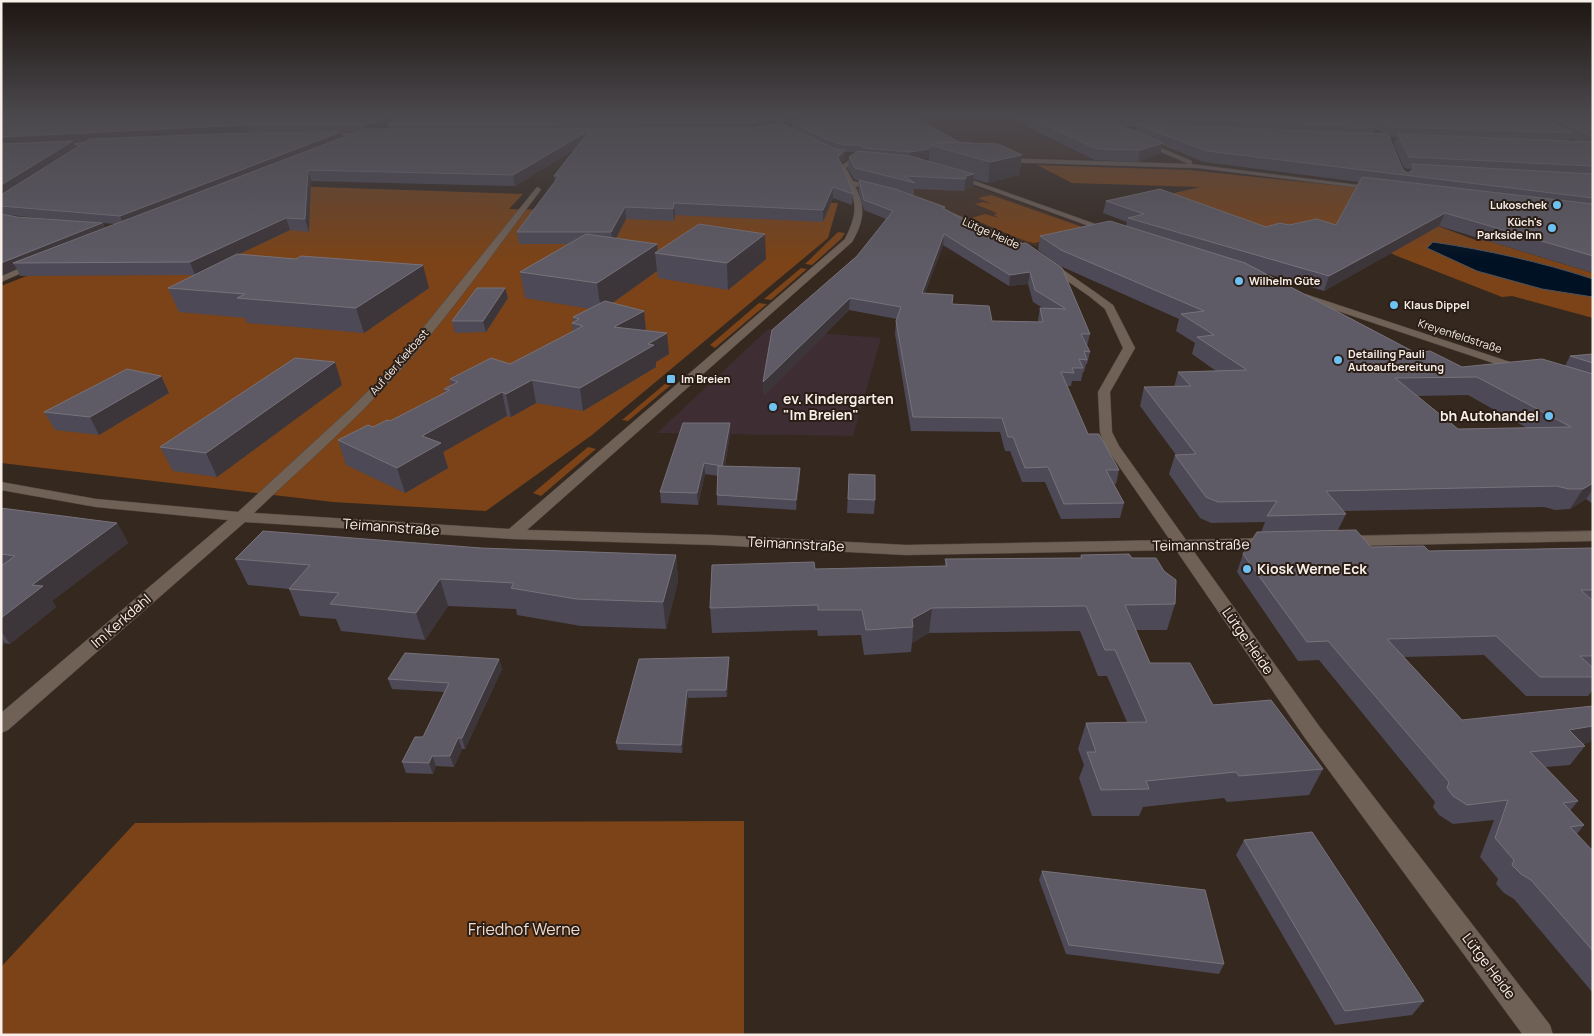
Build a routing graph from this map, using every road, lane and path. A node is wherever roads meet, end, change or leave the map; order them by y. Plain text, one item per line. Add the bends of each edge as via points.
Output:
1 (846, 164) edge
2 (1142, 164) edge
3 (1194, 164) edge
4 (1198, 166) junction
5 (948, 173) edge
6 (852, 183) junction
7 (537, 189) dead end
8 (1391, 189) edge
9 (884, 190) edge
10 (936, 209) edge
11 (1107, 230) junction
12 (1089, 234) edge
13 (1126, 236) edge
14 (45, 261) edge
15 (1, 279) edge
16 (1297, 294) edge
17 (1527, 371) edge
18 (1, 486) edge
19 (241, 517) junction
20 (513, 534) junction
21 (1593, 536) edge
22 (1328, 542) edge
23 (1289, 543) edge
24 (1181, 546) junction
25 (1, 725) edge
26 (1540, 1035) edge

1 - 6 street via 842,167
2 - 4 street
3 - 4 street
4 - 8 street
5 - 11 street
6 - 9 street
6 - 20 street via 859,201 859,214 849,240
7 - 19 street, Auf der Kiekbast via 392,373 326,440
10 - 24 street, Lütge Heide via 1030,247 1109,307 1129,348 1104,392 1106,432 1112,446
11 - 12 street
11 - 13 street
14 - 15 street
16 - 17 street, Kreyenfeldstraße
18 - 19 street, Teimannstraße via 96,503
19 - 20 street, Teimannstraße
19 - 25 street, Im Kerkdahl
20 - 24 street, Teimannstraße via 906,550
21 - 22 street
23 - 24 street, Teimannstraße
24 - 26 street, Lütge Heide via 1312,732

